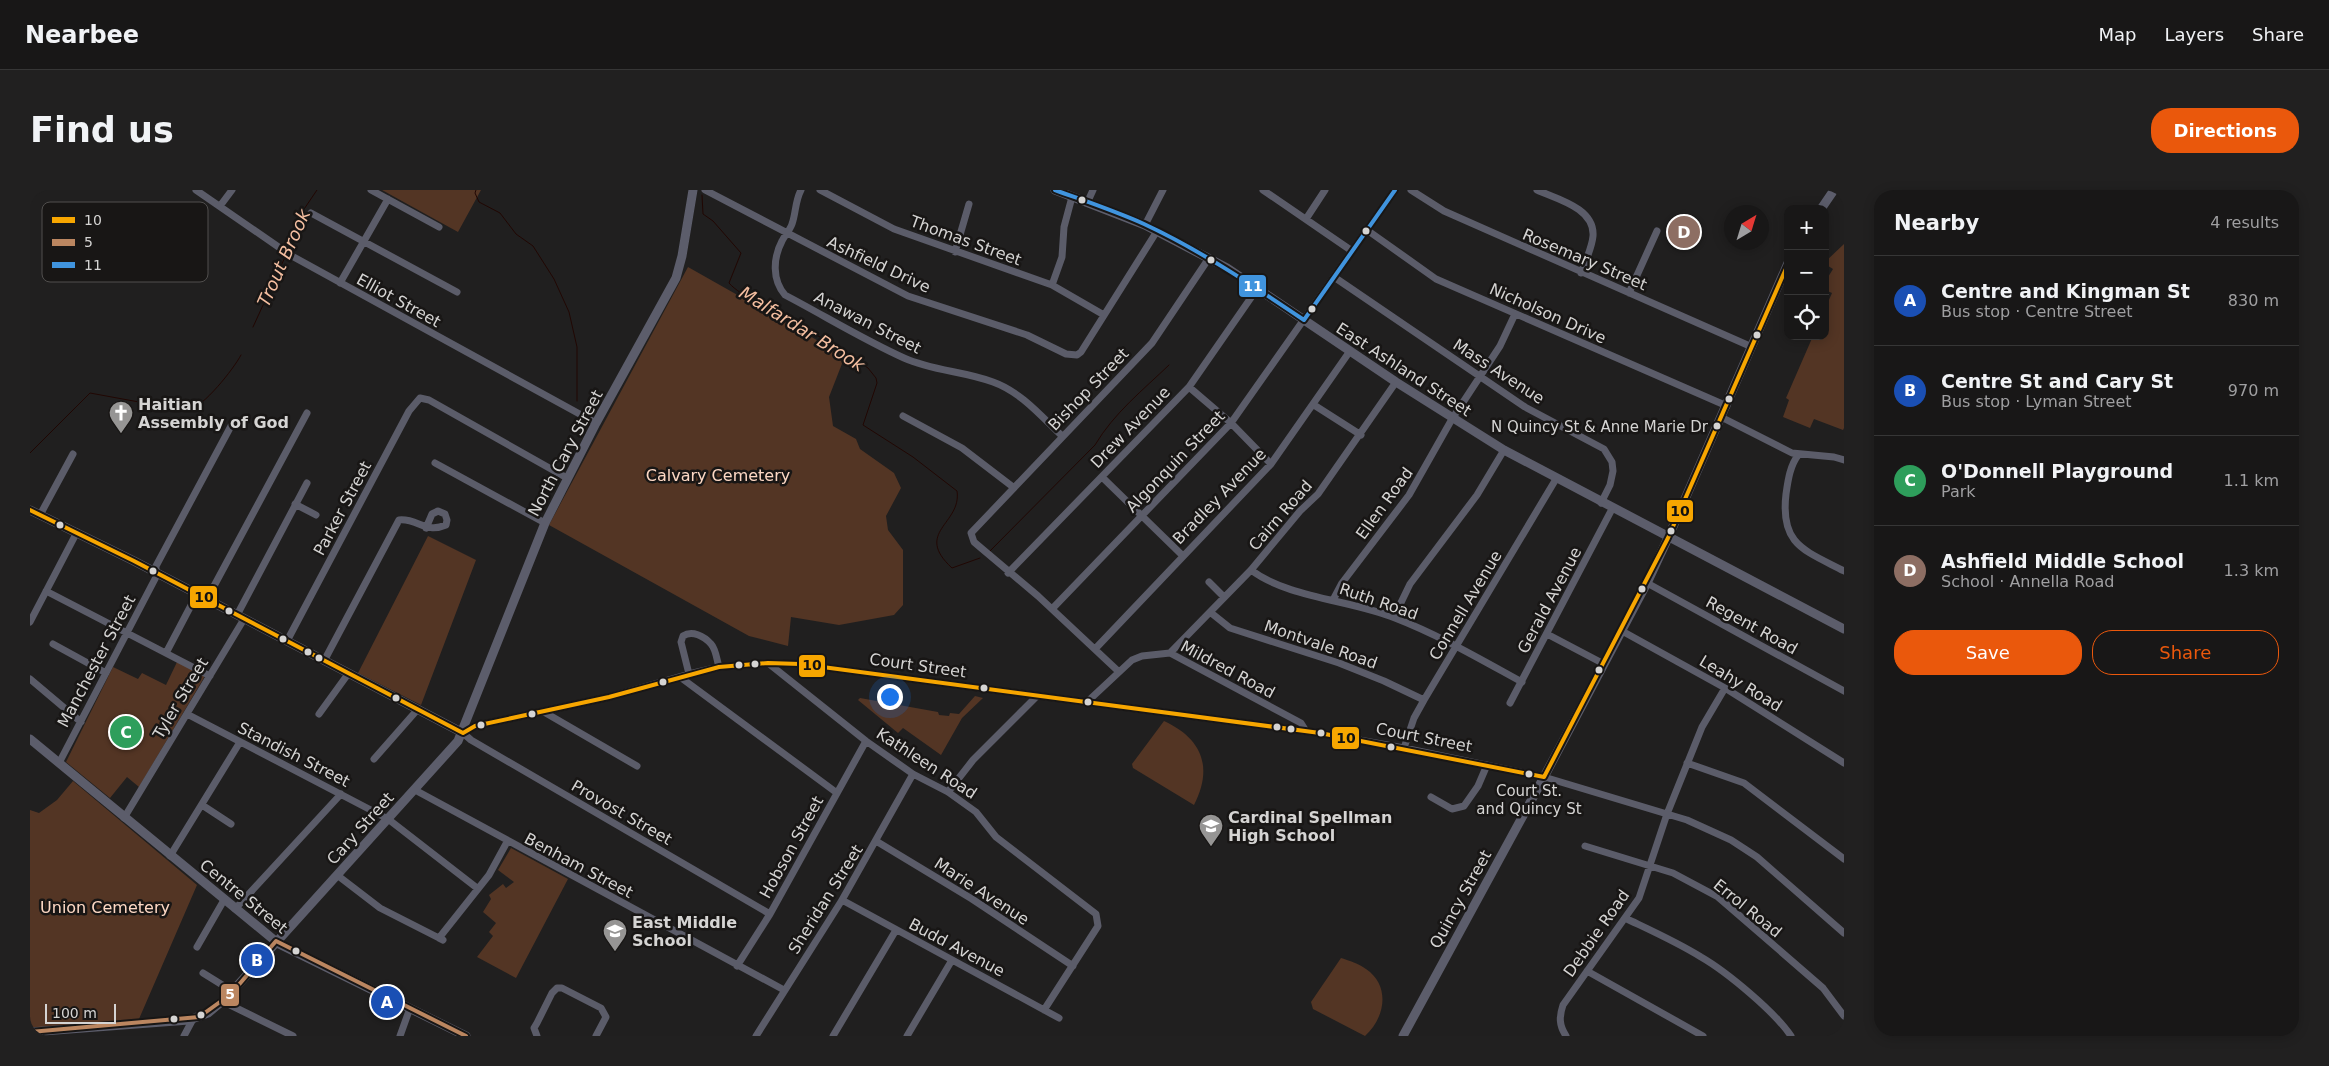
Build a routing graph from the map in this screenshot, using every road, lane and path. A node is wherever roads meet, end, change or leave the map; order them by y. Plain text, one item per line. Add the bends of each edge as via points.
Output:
1 (196, 190) edge
2 (232, 190) edge
3 (371, 190) edge
4 (693, 190) edge
5 (705, 190) edge
6 (801, 190) edge
7 (820, 190) edge
8 (1055, 190) edge
9 (1093, 190) edge
10 (1163, 190) edge
11 (1263, 190) edge
12 (1325, 190) edge
13 (1395, 190) edge
14 (1411, 190) edge
15 (1537, 190) edge
16 (1834, 190) edge
17 (1072, 197) junction
18 (388, 199) junction
19 (1088, 201) junction
20 (969, 204) dead end
21 (1824, 205) edge
22 (220, 206) junction
23 (312, 213) dead end
24 (1306, 219) junction
25 (1145, 225) junction
26 (439, 227) dead end
27 (1367, 230) junction
28 (1157, 231) junction
29 (1656, 231) dead end
30 (787, 233) junction
31 (364, 242) junction
32 (1352, 251) junction
33 (955, 252) junction
34 (1210, 258) junction
35 (1784, 272) edge
36 (1581, 273) junction
37 (1334, 277) junction
38 (340, 283) junction
39 (1052, 285) junction
40 (1257, 289) junction
41 (457, 292) dead end
42 (1629, 293) junction
43 (1515, 314) junction
44 (1104, 315) junction
45 (1304, 320) junction
46 (1752, 347) junction
47 (1350, 351) junction
48 (1480, 377) junction
49 (1396, 382) junction
50 (1189, 386) junction
51 (1314, 405) junction
52 (1726, 406) junction
53 (307, 413) dead end
54 (903, 416) dead end
55 (1722, 417) junction
56 (1452, 419) junction
57 (596, 423) junction
58 (1231, 423) junction
59 (231, 426) dead end
60 (1361, 435) junction
61 (1062, 436) junction
62 (1504, 450) junction
63 (73, 454) dead end
64 (1799, 454) junction
65 (1844, 460) edge
66 (435, 463) dead end
67 (1271, 464) junction
68 (1102, 476) junction
69 (567, 478) junction
70 (1556, 479) junction
71 (307, 483) dead end
72 (1013, 487) junction
73 (1601, 503) junction
74 (295, 504) junction
75 (1612, 509) junction
76 (30, 510) edge
77 (40, 515) junction
78 (316, 515) dead end
79 (1142, 515) junction
80 (544, 523) junction
81 (426, 528) dead end
82 (77, 532) junction
83 (1668, 538) junction
84 (1182, 555) junction
85 (1251, 570) junction
86 (1844, 571) edge
87 (156, 572) junction
88 (1008, 573) junction
89 (1209, 582) dead end
90 (1647, 583) junction
91 (46, 591) junction
92 (197, 594) junction
93 (1224, 597) junction
94 (207, 599) junction
95 (1333, 600) junction
96 (1052, 609) junction
97 (1210, 612) junction
98 (240, 617) junction
99 (1394, 617) junction
100 (30, 622) edge
101 (1844, 629) edge
102 (1622, 631) junction
103 (126, 632) junction
104 (1547, 634) junction
105 (287, 641) junction
106 (53, 644) dead end
107 (1457, 647) junction
108 (1095, 649) junction
109 (166, 653) junction
110 (1170, 653) junction
111 (324, 661) junction
112 (768, 663) junction
113 (1604, 664) junction
114 (719, 667) junction
115 (1118, 671) junction
116 (106, 673) junction
117 (348, 674) junction
118 (689, 674) junction
119 (210, 676) junction
120 (680, 677) junction
121 (30, 679) edge
122 (1522, 682) junction
123 (1725, 688) junction
124 (1844, 691) edge
125 (1037, 696) junction
126 (1424, 700) junction
127 (1087, 702) junction
128 (1510, 703) dead end
129 (418, 710) junction
130 (471, 712) junction
131 (544, 712) junction
132 (187, 714) junction
133 (319, 714) dead end
134 (81, 722) junction
135 (484, 725) junction
136 (1306, 731) junction
137 (462, 733) junction
138 (30, 739) edge
139 (866, 741) junction
140 (240, 742) junction
141 (1404, 748) junction
142 (374, 759) dead end
143 (59, 763) junction
144 (1687, 763) junction
145 (1844, 763) edge
146 (1487, 765) junction
147 (637, 766) dead end
148 (913, 774) junction
149 (1544, 777) junction
150 (414, 790) junction
151 (948, 792) junction
152 (837, 793) junction
153 (341, 794) junction
154 (1431, 797) dead end
155 (202, 805) junction
156 (1667, 814) junction
157 (124, 818) junction
158 (388, 819) junction
159 (231, 824) dead end
160 (876, 841) junction
161 (507, 842) junction
162 (1585, 846) dead end
163 (170, 856) junction
164 (1844, 859) edge
165 (1650, 865) junction
166 (337, 875) junction
167 (477, 888) junction
168 (224, 900) junction
169 (842, 900) junction
170 (235, 909) junction
171 (770, 914) junction
172 (1625, 918) junction
173 (896, 930) junction
174 (1844, 933) edge
175 (276, 942) junction
176 (197, 947) dead end
177 (952, 960) junction
178 (737, 966) junction
179 (1073, 966) junction
180 (1587, 971) junction
181 (203, 973) dead end
182 (784, 990) junction
183 (232, 991) junction
184 (222, 1001) junction
185 (410, 1008) junction
186 (1044, 1010) junction
187 (1844, 1016) edge
188 (1059, 1018) dead end
189 (193, 1019) junction
190 (30, 1032) edge
191 (290, 1035) edge
192 (184, 1036) edge
193 (400, 1036) edge
194 (466, 1036) edge
195 (537, 1036) edge
196 (596, 1036) edge
197 (756, 1036) edge
198 (833, 1036) edge
199 (907, 1036) edge
200 (1403, 1036) edge
201 (1566, 1036) edge
202 (1703, 1036) edge
203 (1792, 1036) edge

1 - 22 street, Elliot Street
2 - 22 street
3 - 18 street
4 - 57 main road, North Cary Street via 676,278
5 - 30 street, Ashfield Drive
6 - 30 street, Anawan Street
7 - 33 street, Thomas Street via 894,229
8 - 17 main road, East Ashland Street
9 - 19 street
10 - 25 street
11 - 24 street
12 - 24 street
13 - 27 street, Algonquin Street
14 - 36 street, Rosemary Street via 1444,211
15 - 36 street via 1581,211 1589,219 1593,236
16 - 21 main road
17 - 19 main road, East Ashland Street
17 - 39 street via 1064,227 1062,257
18 - 26 street
18 - 31 street
19 - 25 main road, East Ashland Street
20 - 33 street
22 - 38 street, Elliot Street via 290,255
23 - 31 street
24 - 32 street
25 - 28 main road, East Ashland Street
27 - 32 street, Algonquin Street
27 - 43 street, Nicholson Drive via 1436,279
28 - 34 main road, East Ashland Street
28 - 44 street
29 - 42 street
30 - 44 street, Ashfield Drive via 908,296 1027,335 1066,354 1081,352
30 - 61 street, Anawan Street via 775,261 778,287 785,295 904,358 927,367 982,378 1007,389
31 - 38 street
31 - 41 street
32 - 37 street, Algonquin Street
33 - 39 street, Thomas Street
34 - 40 main road, East Ashland Street
34 - 61 street, Bishop Street via 1152,343
35 - 46 main road, Quincy Street
36 - 42 street, Rosemary Street
37 - 45 street, Algonquin Street
37 - 48 street, Mass Avenue
38 - 57 street, Elliot Street
39 - 44 street, Thomas Street
40 - 45 main road, East Ashland Street
40 - 50 street, Drew Avenue
42 - 46 street, Rosemary Street
43 - 48 street, Ellen Road
43 - 52 street, Nicholson Drive
45 - 47 main road, East Ashland Street
45 - 58 street, Algonquin Street
46 - 52 main road, Quincy Street
47 - 49 main road, East Ashland Street
47 - 51 street, Bradley Avenue
48 - 56 street, Ellen Road
48 - 73 street, Mass Avenue via 1525,407 1604,449 1613,471
49 - 56 main road, East Ashland Street
49 - 60 street, Cairn Road
50 - 58 street
50 - 68 street, Drew Avenue
51 - 60 street
51 - 67 street, Bradley Avenue
52 - 55 main road, Quincy Street
53 - 94 street
54 - 72 street via 962,448
55 - 64 street
55 - 83 main road, Quincy Street
56 - 62 main road, East Ashland Street
56 - 95 street, Ellen Road via 1409,495 1342,583
57 - 69 main road, North Cary Street
58 - 67 street
58 - 79 street, Algonquin Street
59 - 87 street, Manchester Street via 156,566
60 - 85 street, Cairn Road via 1318,494
61 - 72 street, Bishop Street
62 - 70 main road, East Ashland Street
62 - 99 street via 1477,494 1410,584
63 - 77 street
64 - 65 street
64 - 86 street via 1788,483 1784,516 1787,530 1799,546
66 - 80 street
67 - 84 street, Bradley Avenue
68 - 79 street
68 - 88 street, Drew Avenue
69 - 80 main road, North Cary Street
69 - 105 street, Parker Street via 429,400 420,398 409,411
70 - 73 main road, East Ashland Street
70 - 107 street, Connell Avenue
71 - 74 street, Tyler Street
72 - 88 street, Bishop Street via 971,533 974,542
73 - 75 main road, East Ashland Street
74 - 78 street
74 - 98 street, Tyler Street
75 - 83 main road, East Ashland Street
75 - 104 street, Gerald Avenue
76 - 77 main road
77 - 82 main road
79 - 84 street
79 - 96 street, Algonquin Street
80 - 130 main road, North Cary Street
81 - 111 street via 405,519 399,520
82 - 87 main road
82 - 91 street
83 - 90 main road, Quincy Street
83 - 101 main road, East Ashland Street
84 - 108 street, Bradley Avenue
85 - 93 street, Cairn Road
85 - 95 street, Ruth Road via 1271,583
87 - 92 main road
87 - 103 street, Manchester Street
88 - 96 street
89 - 93 street
90 - 102 main road, Quincy Street
90 - 124 street, Regent Road
91 - 100 street
91 - 103 street
92 - 94 main road
92 - 109 street
93 - 97 street, Cairn Road
94 - 98 main road
95 - 99 street, Ruth Road
96 - 108 street
97 - 110 street, Cairn Road
97 - 126 street, Montvale Road via 1230,628 1339,663
98 - 105 main road
98 - 119 street, Tyler Street
99 - 107 street, Ruth Road
102 - 113 main road, Quincy Street
102 - 123 street, Leahy Road
103 - 109 street
103 - 116 street, Manchester Street
104 - 113 street
104 - 122 street, Gerald Avenue
105 - 111 main road
106 - 116 street
107 - 122 street, Ruth Road
107 - 126 street, Connell Avenue
108 - 115 street
109 - 119 street
110 - 115 street, Mildred Road via 1142,656
110 - 136 street, Mildred Road via 1301,723
111 - 117 main road
112 - 114 street, Court Street
112 - 125 street, Court Street via 800,664
112 - 139 street, Kathleen Road
113 - 149 main road, Quincy Street
114 - 118 street, Court Street
114 - 118 street via 712,644 694,632 688,633 681,642
115 - 127 street, Mildred Road
116 - 134 street, Manchester Street
117 - 129 main road
117 - 133 street
118 - 120 street, Court Street
119 - 132 street, Tyler Street
120 - 131 street, Court Street via 609,698
120 - 152 street
121 - 134 street
122 - 128 street, Gerald Avenue
123 - 144 street, Debbie Road via 1702,727
123 - 145 street, Leahy Road
125 - 127 street, Court Street
125 - 151 street via 973,760
126 - 141 street, Connell Avenue
127 - 136 street, Court Street
129 - 137 main road
129 - 142 street
130 - 135 street
130 - 137 main road, North Cary Street
131 - 135 street, Court Street
131 - 147 street
132 - 140 street, Standish Street
132 - 157 street, Tyler Street
134 - 143 street, Manchester Street
135 - 137 street, Court Street
136 - 141 street, Court Street
137 - 150 main road, Cary Street
137 - 171 street, Provost Street
138 - 143 main road, Centre Street
139 - 148 street, Kathleen Road
139 - 152 street, Hobson Street
140 - 153 street, Standish Street
140 - 155 street
141 - 146 street, Court Street
143 - 157 main road, Centre Street
144 - 156 street, Debbie Road
144 - 164 street via 1744,783
146 - 149 street, Court Street
146 - 154 street via 1464,806 1452,809
148 - 151 street, Kathleen Road
148 - 160 street, Sheridan Street
149 - 156 street, Court Street
149 - 200 main road, Quincy Street
150 - 158 main road, Cary Street
150 - 161 street, Benham Street
151 - 179 street, Kathleen Road via 976,812 996,837 1096,914 1098,926
152 - 171 street, Hobson Street
153 - 158 street, Standish Street
153 - 170 street
155 - 159 street
155 - 163 street
156 - 165 street, Debbie Road
156 - 174 street, Court Street via 1731,840 1757,858
157 - 163 main road, Centre Street
158 - 166 main road, Cary Street
158 - 167 street, Standish Street
160 - 169 street, Sheridan Street
160 - 179 street, Marie Avenue
161 - 167 street via 489,875
161 - 178 street, Benham Street
162 - 165 street, Errol Road
163 - 168 main road, Centre Street
165 - 172 street, Debbie Road via 1639,898
165 - 187 street, Errol Road via 1673,872 1718,897 1823,988
166 - 167 street via 380,908 441,939
166 - 175 main road, Cary Street
168 - 170 main road, Centre Street
168 - 176 street
169 - 173 street, Budd Avenue
169 - 182 street, Sheridan Street
170 - 175 main road, Centre Street
171 - 178 street, Hobson Street
172 - 180 street, Debbie Road
172 - 203 street via 1702,957 1756,1000
173 - 177 street, Budd Avenue
173 - 198 street
175 - 183 main road, Cary Street
175 - 185 main road, Centre Street
177 - 186 street, Budd Avenue
177 - 199 street
178 - 182 street, Benham Street
179 - 186 street, Kathleen Road
180 - 201 street, Debbie Road via 1563,1005 1561,1028
180 - 202 street
181 - 183 street
182 - 197 street, Sheridan Street
183 - 184 main road, Cary Street
184 - 189 main road, Cary Street via 208,1013
184 - 191 street
185 - 193 street
185 - 194 main road, Centre Street
186 - 188 street, Budd Avenue
189 - 190 main road
189 - 192 street
195 - 196 street via 536,1023 552,993 562,988 606,1013

